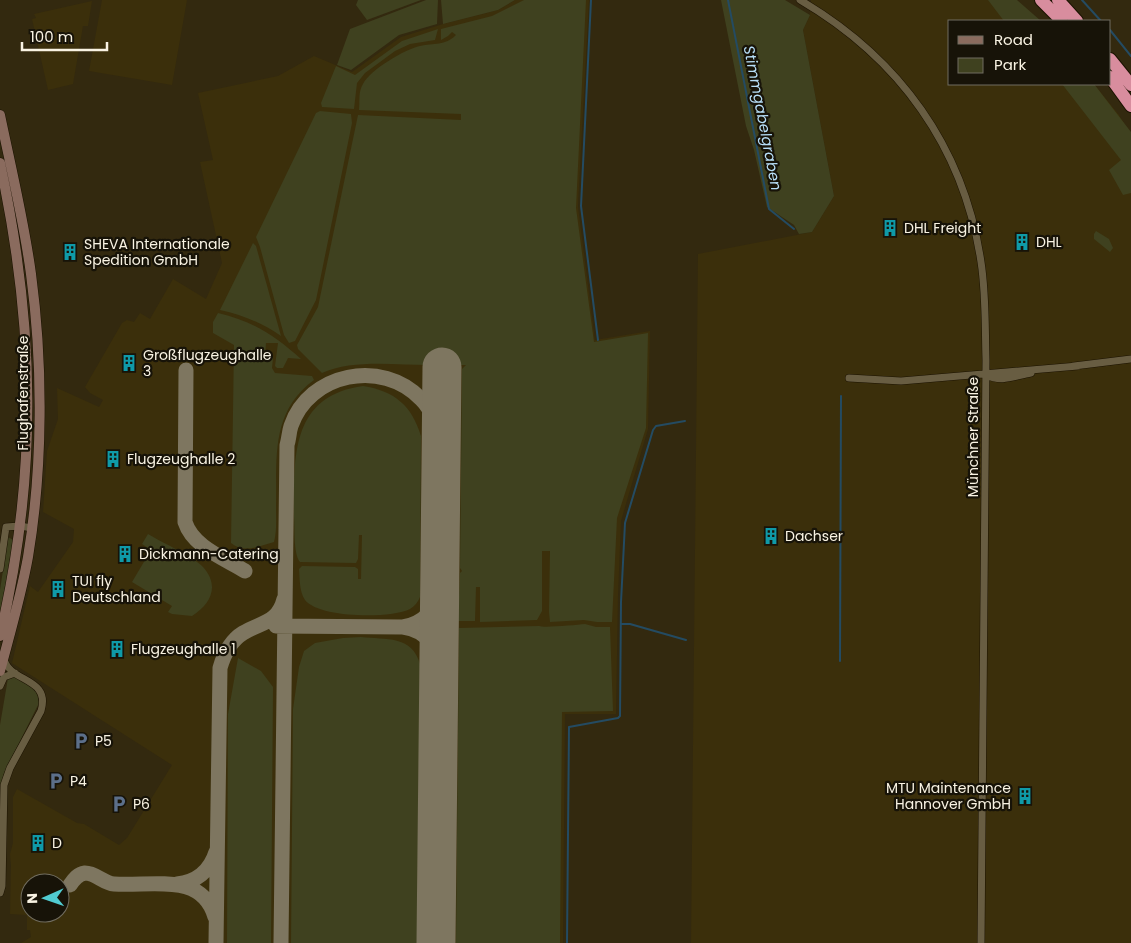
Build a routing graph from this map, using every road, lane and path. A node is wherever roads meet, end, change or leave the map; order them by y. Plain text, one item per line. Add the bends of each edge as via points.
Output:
1 (800, 0) edge
2 (1041, 0) edge
3 (1058, 0) edge
4 (1061, 20) edge
5 (1076, 20) edge
6 (1111, 60) edge
7 (1111, 78) edge
8 (1131, 85) edge
9 (1131, 106) edge
10 (0, 115) edge
11 (0, 163) edge
12 (1131, 359) edge
13 (986, 375) junction
14 (849, 378) dead end
15 (20, 526) junction
16 (32, 528) junction
17 (6, 530) junction
18 (18, 539) junction
19 (0, 570) edge
20 (0, 636) edge
21 (4, 658) junction
22 (0, 671) edge
23 (15, 673) junction
24 (0, 686) edge
25 (0, 893) edge
26 (981, 943) edge

1 - 13 street, Münchner Straße via 834,21 892,72 920,108 949,157 967,202 980,255 985,304
2 - 4 highway
3 - 5 highway
6 - 8 highway
7 - 9 highway
10 - 16 main road, Flughafenstraße via 26,237 36,320 39,401
11 - 15 main road, Flughafenstraße via 15,239 26,342 28,438
12 - 13 street
13 - 14 street via 901,381
13 - 26 street, Münchner Straße
15 - 16 street
15 - 17 street
15 - 18 main road, Flughafenstraße
16 - 21 main road, Flughafenstraße via 17,610
17 - 18 street
17 - 19 street
18 - 20 main road, Flughafenstraße
21 - 22 main road, Flughafenstraße
21 - 23 street via 6,665
23 - 24 street via 4,677
23 - 25 street via 38,688 43,702 4,785

